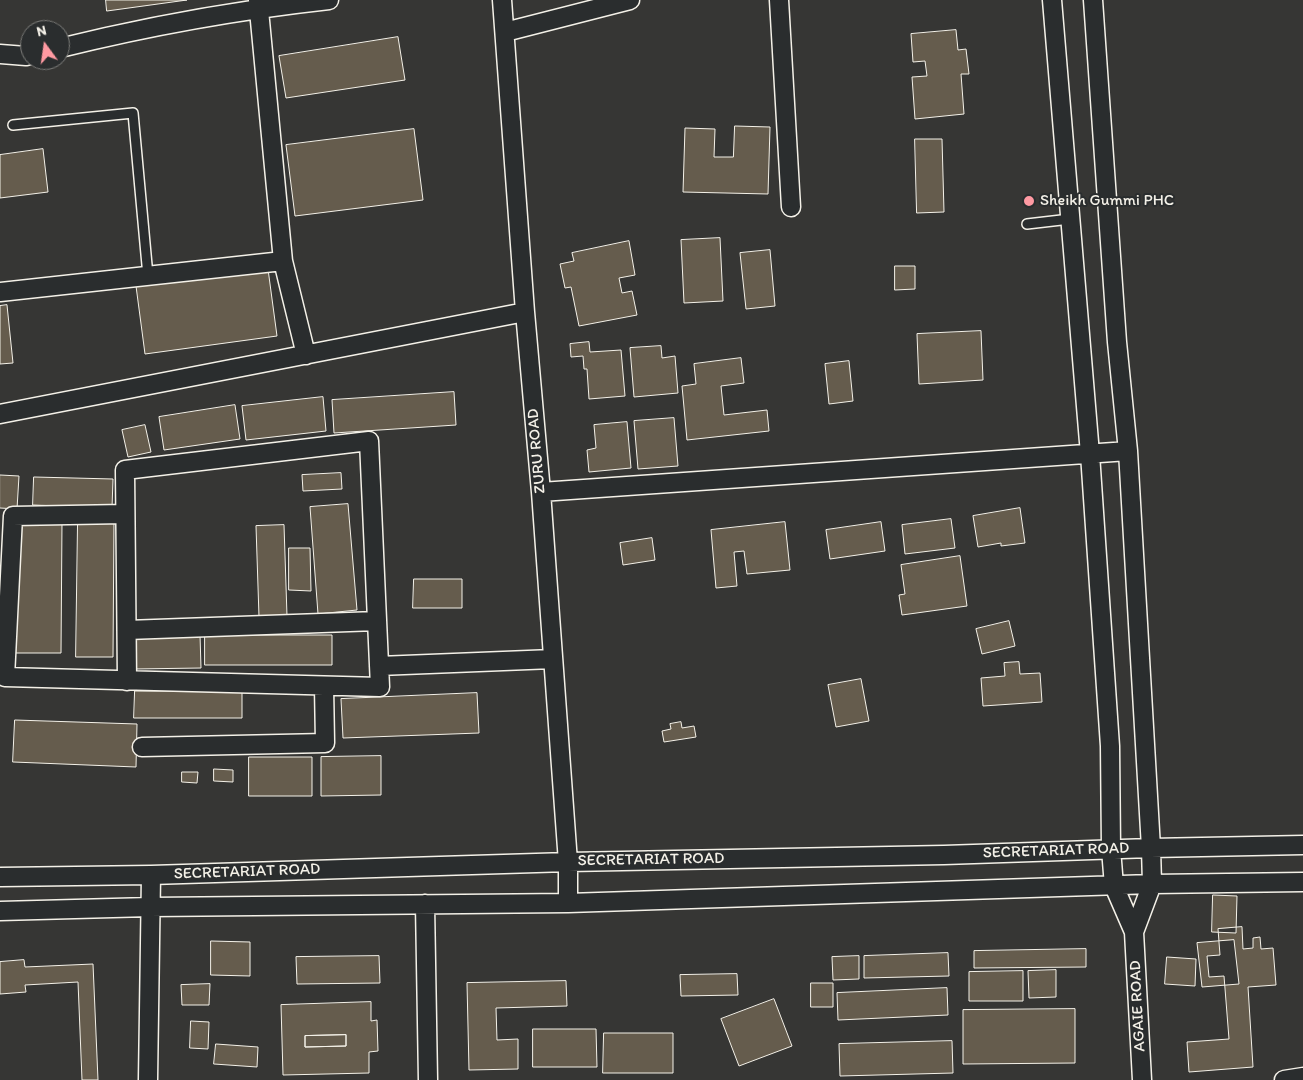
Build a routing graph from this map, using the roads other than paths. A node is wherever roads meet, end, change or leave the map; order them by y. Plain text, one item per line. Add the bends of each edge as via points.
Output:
1 (329, 0) edge
2 (502, 0) edge
3 (630, 0) edge
4 (779, 0) edge
5 (1052, 0) edge
6 (1093, 0) edge
7 (259, 4) edge
8 (504, 32) junction
9 (70, 46) edge
10 (0, 54) edge
11 (20, 55) edge
12 (13, 125) dead end
13 (791, 207) dead end
14 (1070, 219) junction
15 (1027, 224) dead end
16 (283, 262) junction
17 (148, 276) junction
18 (0, 292) edge
19 (525, 312) junction
20 (306, 355) junction
21 (0, 414) edge
22 (1128, 450) junction
23 (1090, 454) junction
24 (541, 492) junction
25 (124, 514) junction
26 (377, 621) junction
27 (126, 630) junction
28 (554, 659) junction
29 (379, 666) junction
30 (127, 680) junction
31 (324, 686) junction
32 (142, 746) dead end
33 (1303, 845) edge
34 (1151, 848) junction
35 (1111, 849) junction
36 (568, 862) junction
37 (151, 875) junction
38 (0, 877) edge
39 (1303, 882) edge
40 (1152, 884) junction
41 (1114, 886) junction
42 (568, 902) junction
43 (425, 904) junction
44 (150, 907) junction
45 (0, 911) edge
46 (1134, 932) junction
47 (1303, 1078) edge
48 (148, 1080) edge
49 (428, 1080) edge
50 (1142, 1080) edge
51 (1284, 1080) edge

1 - 7 street
2 - 8 street, ZURU ROAD
3 - 8 street
4 - 13 street
5 - 14 street
6 - 22 street via 1117,342
7 - 9 street
7 - 16 street
8 - 19 street, ZURU ROAD
10 - 11 street
12 - 17 lane via 133,113
14 - 15 lane
14 - 23 street
16 - 17 street
16 - 20 street
17 - 18 street
19 - 20 street
19 - 24 street, ZURU ROAD
20 - 21 street
22 - 23 street
22 - 34 street
23 - 24 street
23 - 35 street via 1110,746
24 - 28 street, ZURU ROAD
25 - 26 street via 125,470 369,440
25 - 27 street
25 - 30 street via 13,516 5,677
26 - 27 street
26 - 29 street
27 - 30 street
28 - 29 street
28 - 36 street, ZURU ROAD
29 - 31 street via 380,688
30 - 31 street
31 - 32 street via 325,743
33 - 34 street, SECRETARIAT ROAD
34 - 35 street, SECRETARIAT ROAD
34 - 40 street
35 - 36 street, SECRETARIAT ROAD
35 - 41 street
36 - 37 street, SECRETARIAT ROAD
36 - 42 street, ZURU ROAD
37 - 38 street, SECRETARIAT ROAD
37 - 44 street
39 - 40 street, SECRETARIAT ROAD
40 - 41 street, SECRETARIAT ROAD
40 - 46 street
41 - 42 street, SECRETARIAT ROAD
41 - 46 street
42 - 43 street, SECRETARIAT ROAD
43 - 44 street, SECRETARIAT ROAD
43 - 49 street
44 - 45 street, SECRETARIAT ROAD
44 - 48 street
46 - 50 street, AGAIE ROAD
47 - 51 street

